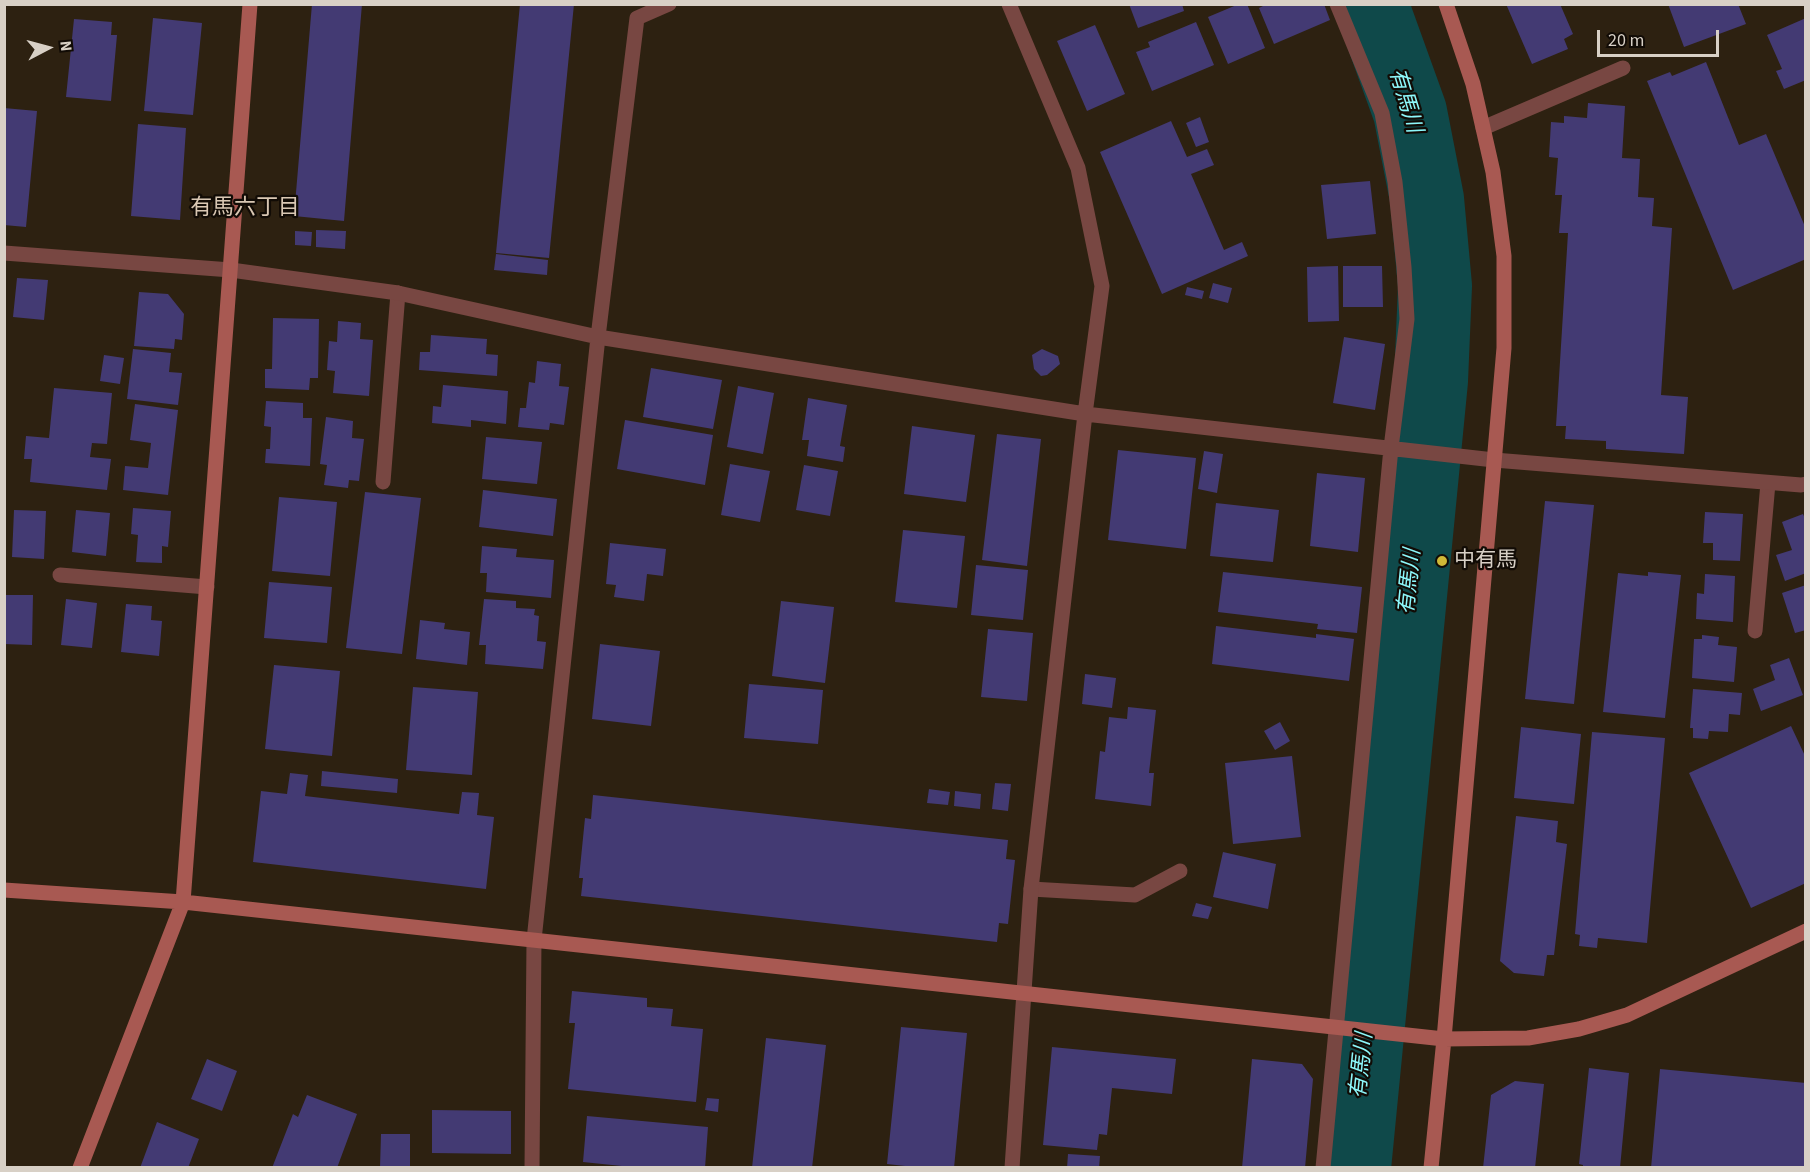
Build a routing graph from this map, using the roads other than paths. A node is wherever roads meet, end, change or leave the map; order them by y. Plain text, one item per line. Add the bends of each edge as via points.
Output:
1 (250, 4) edge
2 (669, 4) edge
3 (1009, 4) edge
4 (1337, 4) edge
5 (1446, 4) edge
6 (1623, 68) dead end
7 (1483, 128) junction
8 (4, 253) edge
9 (231, 270) junction
10 (398, 293) junction
11 (598, 337) junction
12 (1085, 414) junction
13 (1398, 449) junction
14 (1494, 460) junction
15 (383, 482) dead end
16 (1768, 483) junction
17 (1806, 484) edge
18 (60, 574) dead end
19 (207, 587) junction
20 (1755, 631) dead end
21 (1179, 872) dead end
22 (1031, 889) junction
23 (4, 890) edge
24 (183, 902) junction
25 (1806, 931) edge
26 (534, 940) junction
27 (1025, 992) junction
28 (1344, 1028) junction
29 (1444, 1039) junction
30 (80, 1167) edge
31 (532, 1167) edge
32 (1012, 1167) edge
33 (1323, 1167) edge
34 (1431, 1167) edge

1 - 9 street
2 - 11 street via 637,18
3 - 12 street via 1078,168 1102,286
4 - 13 street via 1382,112 1395,182 1407,319
5 - 7 street
6 - 7 street
7 - 14 street via 1504,256 1504,348
8 - 9 street
9 - 10 street
9 - 19 street
10 - 11 street
10 - 15 street
11 - 12 street
11 - 26 street
12 - 13 street
12 - 22 street
13 - 14 street
13 - 28 street
14 - 16 street
14 - 29 street
16 - 17 street
16 - 20 street
18 - 19 street
19 - 24 street
21 - 22 street via 1134,895
22 - 27 street
23 - 24 street
24 - 26 street
24 - 30 street
25 - 29 street via 1627,1015 1528,1038
26 - 27 street
26 - 31 street
27 - 28 street
27 - 32 street
28 - 29 street
28 - 33 street
29 - 34 street

